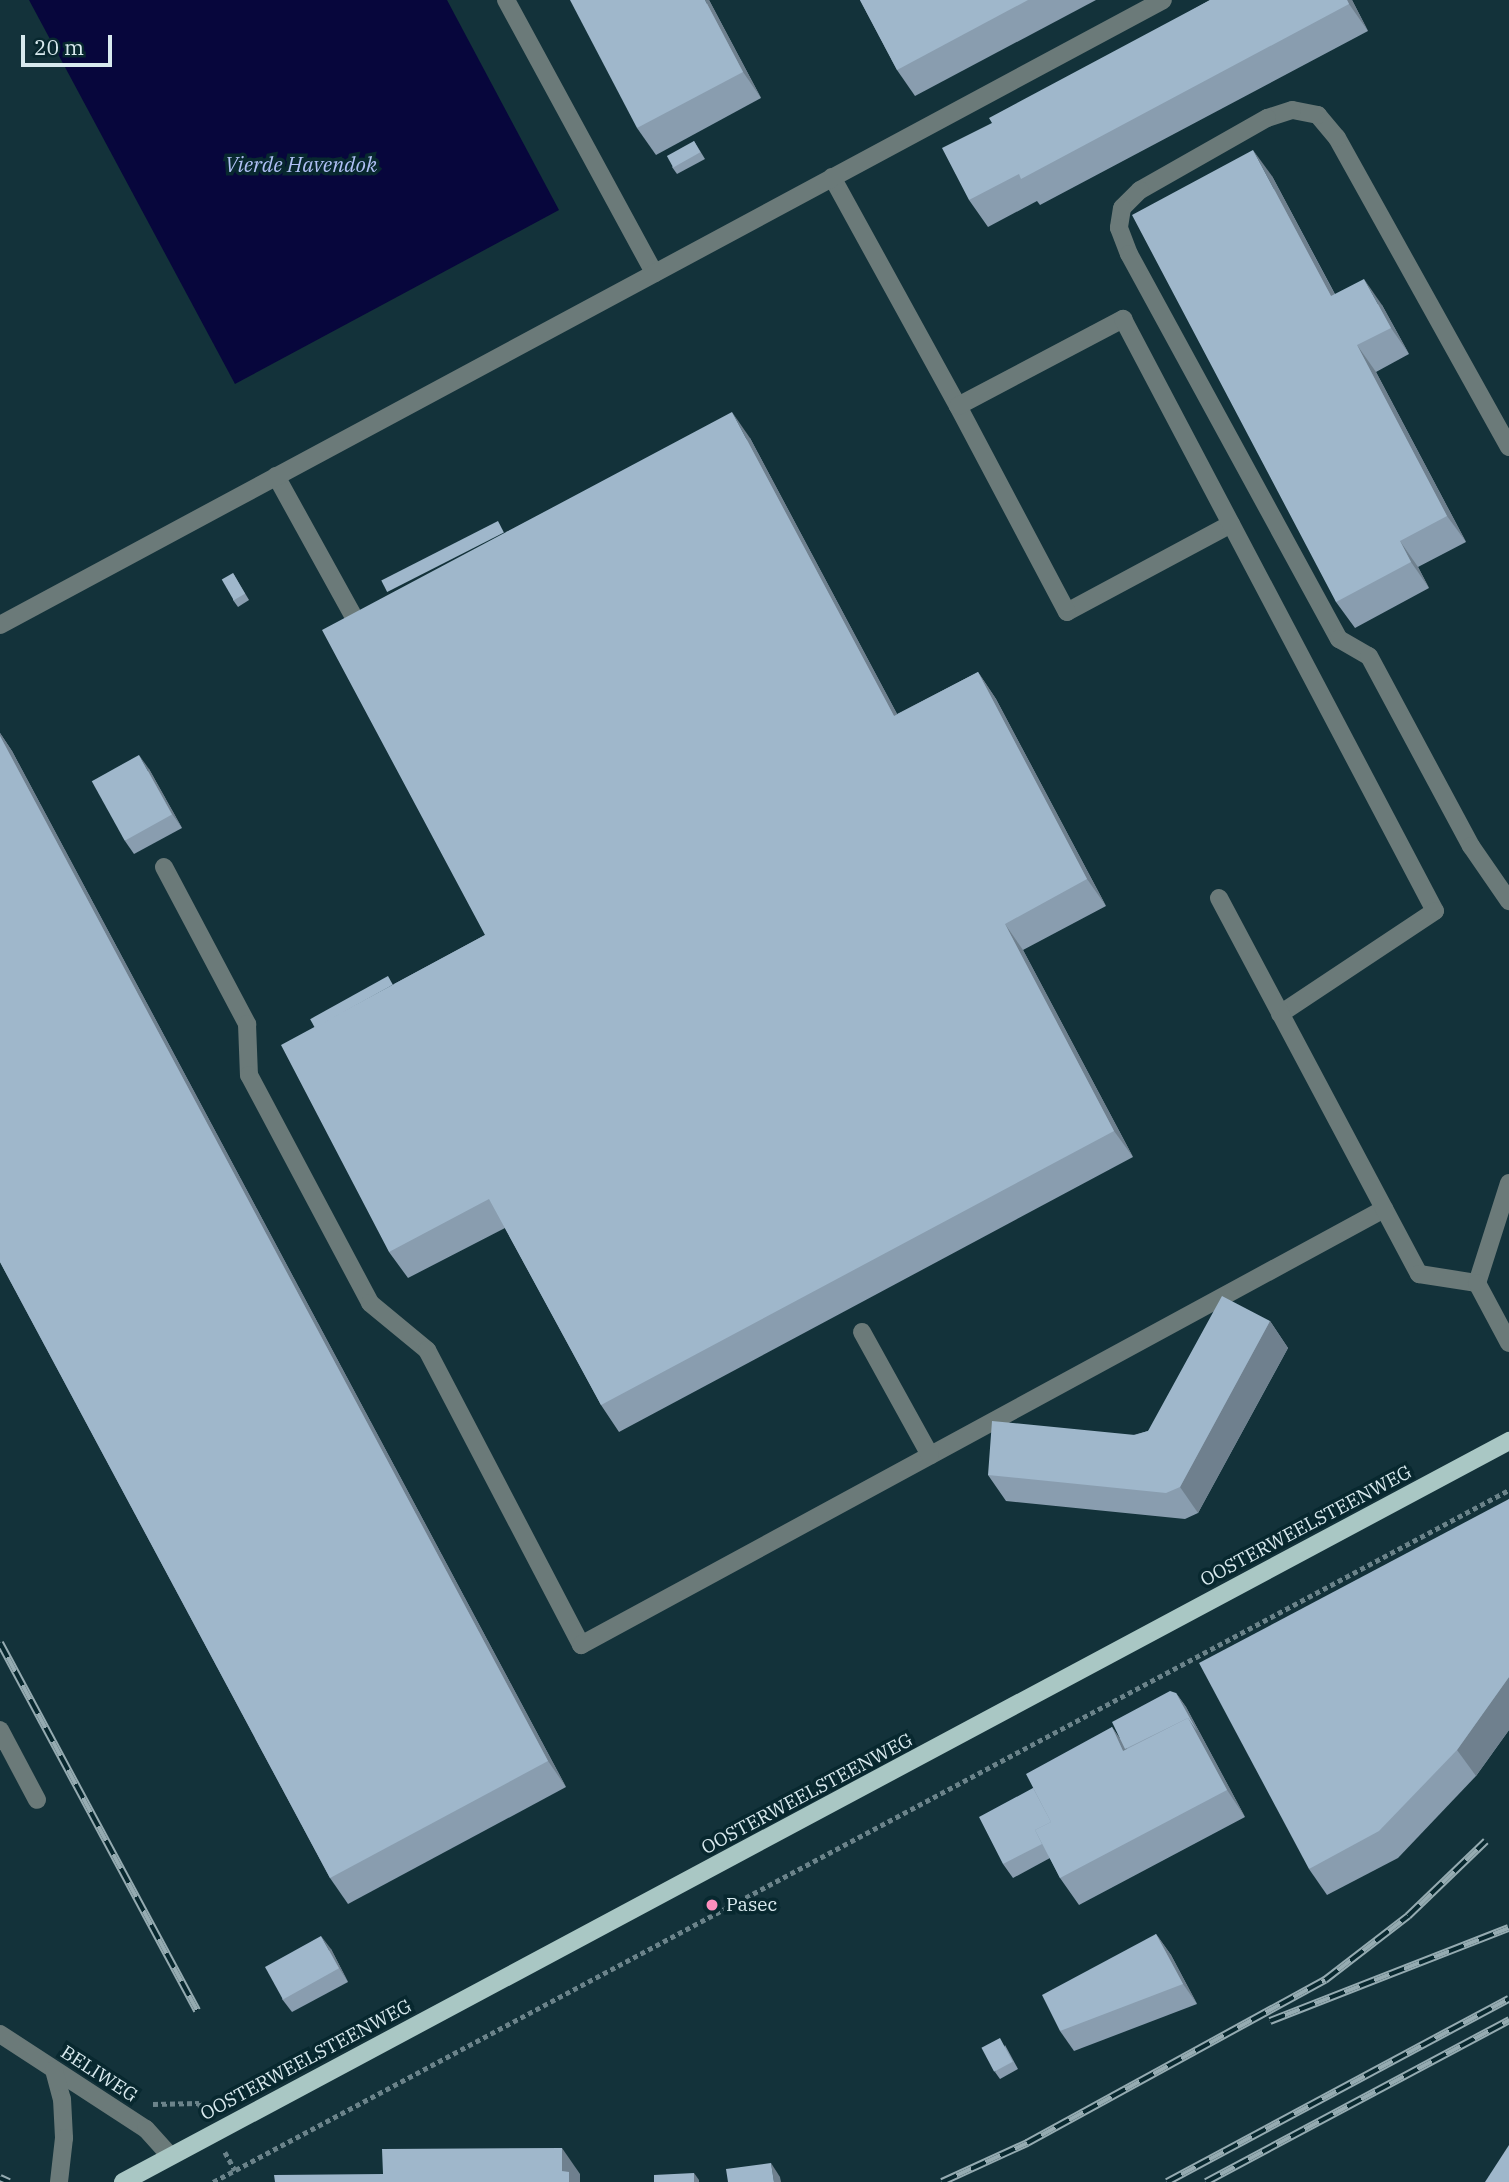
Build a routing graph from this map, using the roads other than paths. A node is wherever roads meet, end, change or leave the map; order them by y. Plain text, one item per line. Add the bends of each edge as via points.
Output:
1 (506, 0) edge
2 (1163, 0) edge
3 (832, 177) junction
4 (654, 273) junction
5 (958, 406) junction
6 (1509, 447) edge
7 (276, 476) junction
8 (1231, 524) junction
9 (355, 620) edge
10 (0, 625) edge
11 (164, 867) dead end
12 (1219, 898) dead end
13 (1509, 901) edge
14 (1280, 1014) junction
15 (1509, 1183) edge
16 (1384, 1209) junction
17 (1477, 1283) junction
18 (862, 1332) dead end
19 (1509, 1342) edge
20 (1509, 1441) edge
21 (930, 1455) junction
22 (0, 1730) edge
23 (37, 1800) dead end
24 (0, 2034) edge
25 (54, 2070) junction
26 (170, 2156) junction
27 (59, 2182) edge
28 (123, 2182) edge

1 - 4 street
2 - 3 street
3 - 4 street
3 - 5 street
4 - 7 street
5 - 8 street via 1123,319
5 - 8 street via 1067,612
6 - 13 street via 1337,138 1318,115 1292,110 1267,118 1140,190 1122,208 1119,228 1129,254 1339,639 1369,656 1471,846
7 - 9 street
7 - 10 street
8 - 14 street via 1435,911
11 - 21 street via 247,1024 249,1076 370,1303 427,1350 581,1645
12 - 14 street
14 - 16 street
15 - 17 street
16 - 17 street via 1419,1274
16 - 21 street
17 - 19 street
18 - 21 street
20 - 26 main road, OOSTERWEELSTEENWEG
22 - 23 street
24 - 25 street, BELIWEG
25 - 26 street, BELIWEG via 146,2129
25 - 27 street via 64,2125
26 - 28 main road, OOSTERWEELSTEENWEG

